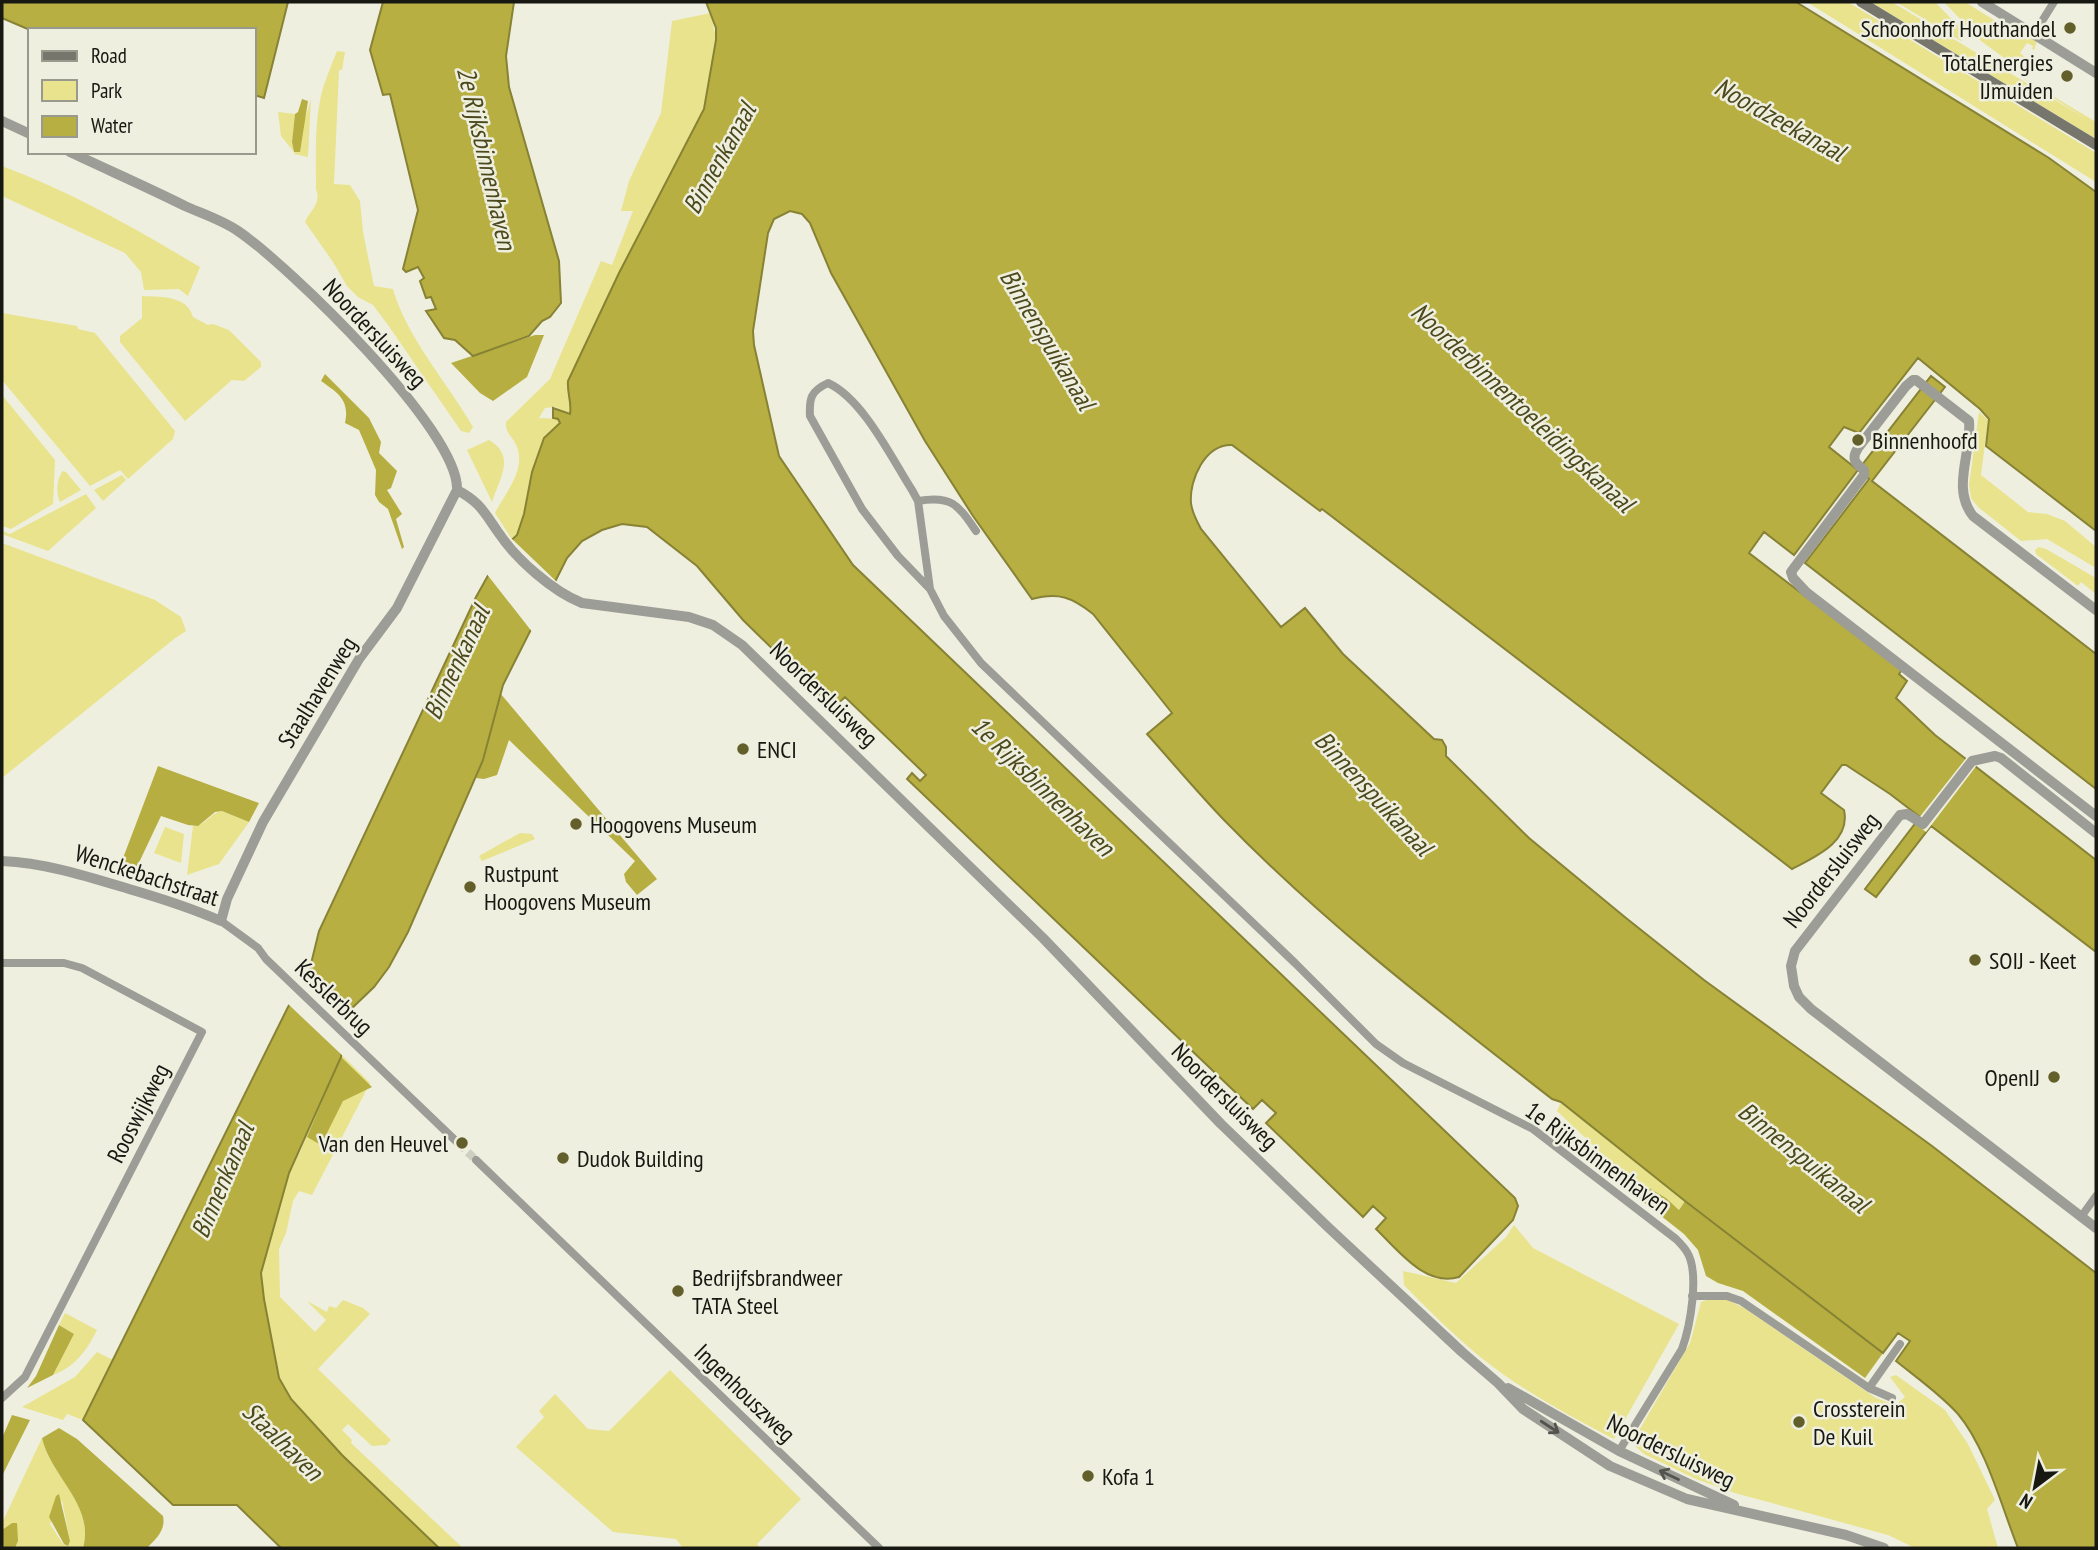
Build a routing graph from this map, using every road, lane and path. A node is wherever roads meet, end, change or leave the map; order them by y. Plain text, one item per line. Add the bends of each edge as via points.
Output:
1 (1861, 2) edge
2 (1982, 2) edge
3 (2054, 2) edge
4 (2034, 33) junction
5 (2096, 73) edge
6 (2, 121) edge
7 (28, 133) edge
8 (2096, 145) edge
9 (74, 154) edge
10 (457, 490) junction
11 (918, 501) junction
12 (976, 531) dead end
13 (930, 589) junction
14 (2096, 610) edge
15 (2096, 816) edge
16 (2096, 833) edge
17 (2, 861) edge
18 (221, 921) junction
19 (266, 959) joint
20 (2, 962) edge
21 (459, 1144) tunnel mouth
22 (476, 1160) tunnel mouth
23 (2096, 1196) edge
24 (2081, 1217) junction
25 (2096, 1228) edge
26 (1692, 1296) junction
27 (1900, 1344) dead end
28 (1498, 1382) junction
29 (1869, 1388) junction
30 (2, 1398) edge
31 (1892, 1398) dead end
32 (1619, 1451) junction
33 (1610, 1466) junction
34 (1754, 1514) junction
35 (878, 1548) edge
36 (1884, 1548) edge

1 - 8 main road
2 - 4 street
3 - 4 street
4 - 5 street
6 - 7 street
9 - 10 street, Noordersluisweg via 235,229 271,255 365,348 407,397 442,447 454,470
10 - 18 street, Staalhavenweg via 397,608 359,659 263,822
10 - 28 street, Noordersluisweg via 482,507 498,533 557,590 582,603 689,617 713,625 742,645 1043,938 1221,1124
11 - 12 street via 954,502
11 - 13 street, 1e Rijksbinnenhaven
11 - 13 street, 1e Rijksbinnenhaven via 855,402 828,383 814,390 810,416 862,509
13 - 26 street, 1e Rijksbinnenhaven via 944,616 981,663 1376,1044 1402,1063 1533,1129 1676,1239 1692,1265
14 - 15 street via 1964,505 1969,421 1913,380 1857,448 1854,463 1864,475 1791,572 1806,592
16 - 24 street, Noordersluisweg via 2001,758 1972,761 1923,824 1900,815 1799,944 1791,973 1799,997 1822,1019
17 - 18 street, Wenckebachstraat via 33,862 74,872
18 - 19 street, Wenckebachstraat
19 - 21 street, Kesslerbrug
20 - 30 street, Rooswijkweg via 64,963 82,968 202,1032 25,1377
22 - 35 street, Ingenhouszweg
23 - 24 street
24 - 25 street
26 - 29 street via 1727,1296 1741,1301
26 - 32 street, 1e Rijksbinnenhaven via 1682,1349
27 - 29 street
28 - 32 street, Noordersluisweg
28 -> 33 street, Noordersluisweg via 1523,1409
29 - 31 street
32 - 33 street
34 -> 32 street, Noordersluisweg
33 - 34 street, Noordersluisweg via 1687,1499
34 - 36 street, Noordersluisweg

